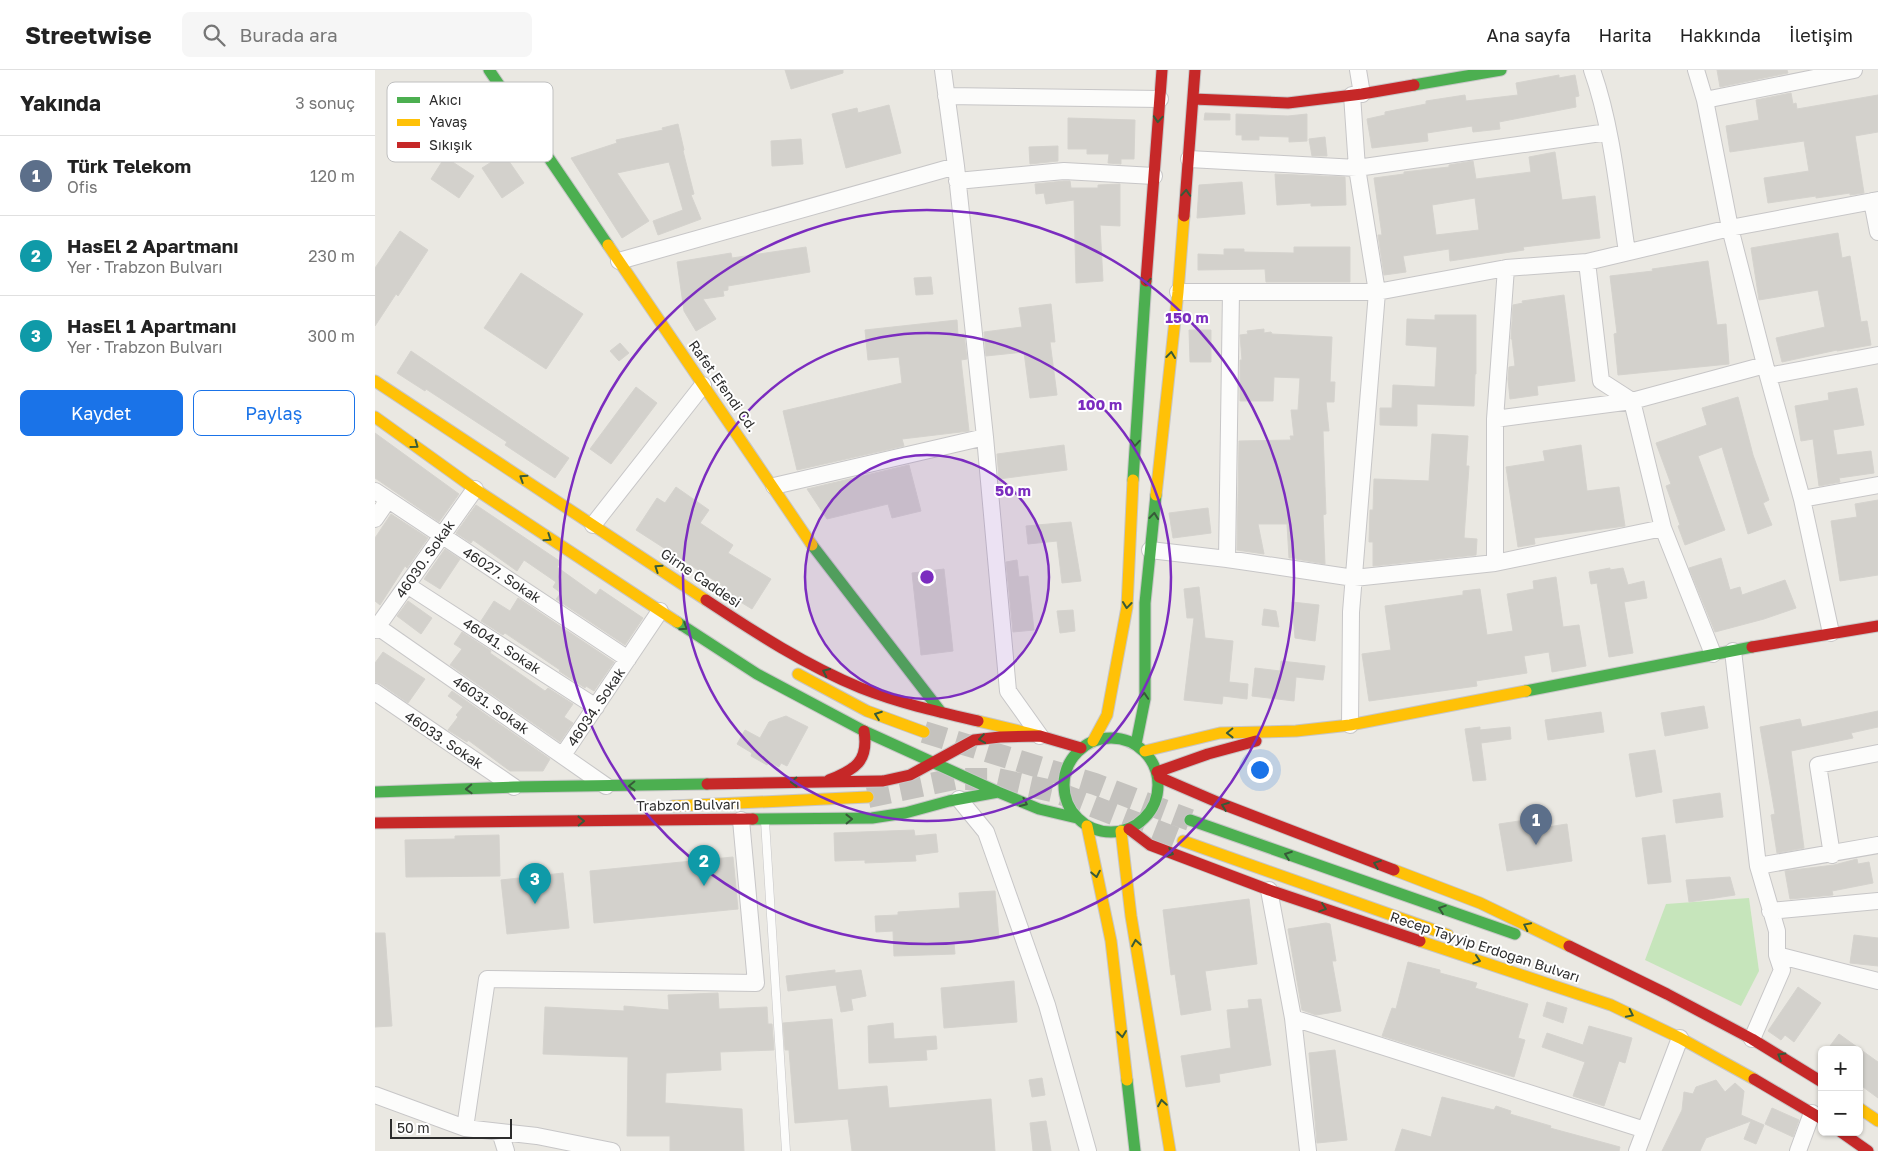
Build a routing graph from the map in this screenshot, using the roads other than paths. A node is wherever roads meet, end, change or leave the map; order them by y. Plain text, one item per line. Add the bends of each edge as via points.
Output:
1 (489, 70) edge
2 (943, 70) edge
3 (1162, 70) edge
4 (1195, 70) edge
5 (1358, 70) edge
6 (1501, 70) edge
7 (1592, 70) edge
8 (1696, 70) edge
9 (1854, 70) edge
10 (497, 82) edge
11 (1357, 95) junction
12 (946, 96) junction
13 (1160, 99) junction
14 (1193, 99) junction
15 (1705, 100) junction
16 (1608, 132) junction
17 (1189, 159) junction
18 (552, 162) edge
19 (1357, 168) junction
20 (957, 174) junction
21 (1154, 176) junction
22 (1875, 200) edge
23 (1730, 228) junction
24 (1878, 232) edge
25 (1627, 252) junction
26 (619, 261) junction
27 (1587, 262) junction
28 (1507, 268) junction
29 (1178, 292) junction
30 (1231, 292) junction
31 (1377, 292) junction
32 (1878, 355) edge
33 (1766, 371) junction
34 (375, 381) edge
35 (703, 385) junction
36 (1632, 401) junction
37 (375, 417) edge
38 (1495, 418) junction
39 (985, 437) junction
40 (1878, 485) edge
41 (774, 486) junction
42 (475, 489) junction
43 (381, 496) edge
44 (1802, 499) junction
45 (375, 520) edge
46 (593, 524) junction
47 (1663, 528) junction
48 (441, 536) junction
49 (1150, 550) junction
50 (1227, 559) junction
51 (1495, 563) junction
52 (1354, 578) junction
53 (407, 585) junction
54 (660, 611) junction
55 (1878, 626) edge
56 (376, 627) edge
57 (1831, 633) junction
58 (1733, 651) junction
59 (1713, 654) junction
60 (628, 659) junction
61 (788, 668) dead end
62 (375, 692) edge
63 (596, 707) junction
64 (941, 712) junction
65 (1350, 725) junction
66 (864, 731) junction
67 (1296, 731) junction
68 (924, 732) tunnel mouth
69 (1040, 736) junction
70 (1093, 741) junction
71 (1140, 747) junction
72 (1081, 748) junction
73 (1878, 753) edge
74 (563, 755) junction
75 (935, 762) junction
76 (1158, 774) junction
77 (824, 782) junction
78 (606, 786) junction
79 (514, 787) junction
80 (375, 792) edge
81 (998, 792) junction
82 (868, 797) tunnel mouth
83 (959, 799) junction
84 (666, 806) dead end
85 (618, 809) dead end
86 (1077, 818) junction
87 (765, 819) junction
88 (741, 820) junction
89 (1190, 820) tunnel mouth
90 (375, 824) edge
91 (1087, 826) junction
92 (1125, 830) junction
93 (1183, 841) tunnel mouth
94 (1878, 845) edge
95 (1832, 854) junction
96 (1758, 866) junction
97 (1269, 890) junction
98 (1878, 901) edge
99 (1770, 911) junction
100 (1458, 939) dead end
101 (1485, 951) dead end
102 (1777, 955) junction
103 (1878, 981) edge
104 (1667, 994) junction
105 (1611, 1005) junction
106 (1293, 1018) junction
107 (1680, 1038) junction
108 (1752, 1039) junction
109 (1818, 1080) edge
110 (375, 1096) edge
111 (1863, 1111) edge
112 (1817, 1116) edge
113 (1878, 1121) edge
114 (465, 1128) junction
115 (1645, 1130) junction
116 (500, 1132) junction
117 (1847, 1136) edge
118 (506, 1151) edge
119 (612, 1151) edge
120 (787, 1151) edge
121 (1089, 1151) edge
122 (1135, 1151) edge
123 (1171, 1151) edge
124 (1308, 1151) edge
125 (1637, 1151) edge
126 (1798, 1151) edge
127 (1868, 1151) edge

1 - 10 main road, Rafet Efendi Cd.
2 - 12 street
3 - 13 main road
4 - 14 main road
5 - 11 street
6 - 11 main road
7 - 16 street
8 - 15 street
9 - 15 street
11 - 14 main road via 1288,103
11 - 19 street
12 - 13 street
12 - 20 street
13 -> 21 main road
14 - 17 main road
15 - 23 street
16 - 19 street
16 - 25 street
17 - 19 street
29 -> 17 main road
18 - 26 main road, Rafet Efendi Cd.
19 - 31 street
20 - 21 street via 1063,170
20 - 26 street
20 - 39 street
21 -> 70 main road via 1134,448 1127,607 1107,715
22 - 23 street
22 - 24 street
23 - 25 street
23 - 33 street
25 - 27 street
26 - 35 main road, Rafet Efendi Cd.
27 - 28 street
27 - 36 street via 1601,381
28 - 31 street
28 - 38 street
29 - 30 street
49 -> 29 main road
30 - 31 street
30 - 50 street
31 - 52 street
32 - 33 street
33 - 36 street
33 - 44 street
46 -> 34 main road, Girne Caddesi
35 - 41 main road, Rafet Efendi Cd.
35 - 46 street
36 - 38 street
36 - 47 street
37 -> 42 main road
38 - 51 street
39 - 41 street
39 - 69 street via 1008,691
40 - 44 street
41 - 64 main road, Rafet Efendi Cd. via 817,552
42 - 48 street, 46030. Sokak
42 -> 54 main road
43 - 45 street
43 - 48 street, 46027. Sokak
44 - 57 street
64 -> 46 main road, Girne Caddesi via 875,693 772,644
47 - 51 street
47 - 59 street
48 - 53 street, 46030. Sokak
48 - 60 street, 46027. Sokak
49 - 50 street
71 -> 49 main road via 1145,699 1145,602
50 - 52 street
51 - 52 street
52 - 65 street
53 - 56 street, 46030. Sokak
53 - 63 street, 46041. Sokak
54 - 60 street, 46034. Sokak
54 -> 66 main road via 757,674
55 - 57 main road
56 - 74 street, 46031. Sokak
57 - 58 main road
58 - 59 main road
58 - 96 street
59 - 65 main road
60 - 63 street, 46034. Sokak
68 -> 61 main road via 867,711
62 - 79 street, 46033. Sokak
63 - 74 street, 46034. Sokak
64 - 69 main road, Girne Caddesi
65 - 67 main road
66 - 75 main road
66 - 77 main road via 867,744 862,759 853,769
67 -> 71 main road via 1220,733
67 - 76 main road via 1209,754
69 - 72 main road, Trabzon Bulvarı
69 -> 75 main road, Trabzon Bulvarı via 973,740
70 - 71 main road via 1115,737
70 - 72 main road
71 - 76 main road via 1152,760
72 - 86 main road via 1066,768 1063,782 1069,807
73 - 95 street via 1818,764
74 - 78 street, 46031. Sokak
75 - 77 main road, Trabzon Bulvarı via 910,775 883,781
75 - 81 main road
76 - 92 main road via 1159,790 1155,803 1139,824
104 -> 76 main road, Recep Tayyip Erdoğan Bulvarı via 1480,904 1217,802
77 -> 78 main road, Trabzon Bulvarı
78 - 79 main road, Trabzon Bulvarı
79 -> 80 main road, Trabzon Bulvarı
81 - 83 main road, Trabzon Bulvarı
81 -> 86 main road via 1039,809
82 - 84 main road
87 -> 83 main road, Trabzon Bulvarı via 872,818
83 - 121 street via 986,832 1047,1005
85 - 90 main road
86 - 91 main road
87 - 88 main road, Trabzon Bulvarı
87 - 120 lane
90 -> 88 main road, Trabzon Bulvarı
88 - 114 street via 756,983 487,980
104 -> 89 main road via 1561,950
91 - 92 main road via 1100,831
91 -> 122 main road via 1111,941
92 -> 97 main road, Recep Tayyip Erdoğan Bulvarı via 1151,845
123 -> 92 main road via 1131,916
93 - 100 main road
94 - 95 street
95 - 96 street
96 - 99 street
97 -> 105 main road, Recep Tayyip Erdoğan Bulvarı
97 - 106 street
98 - 99 street
99 - 102 street via 1777,931
101 - 105 main road
102 - 103 street
102 - 108 street via 1782,970
104 - 108 main road, Recep Tayyip Erdoğan Bulvarı
105 -> 107 main road, Recep Tayyip Erdoğan Bulvarı
106 - 115 street
106 - 124 street
107 - 112 main road, Recep Tayyip Erdoğan Bulvarı
107 - 115 street
109 -> 108 main road, Recep Tayyip Erdoğan Bulvarı
110 - 114 street
111 - 113 main road
112 - 126 street
114 - 116 street
115 - 125 street
116 - 118 street
116 - 119 street
117 - 127 main road

